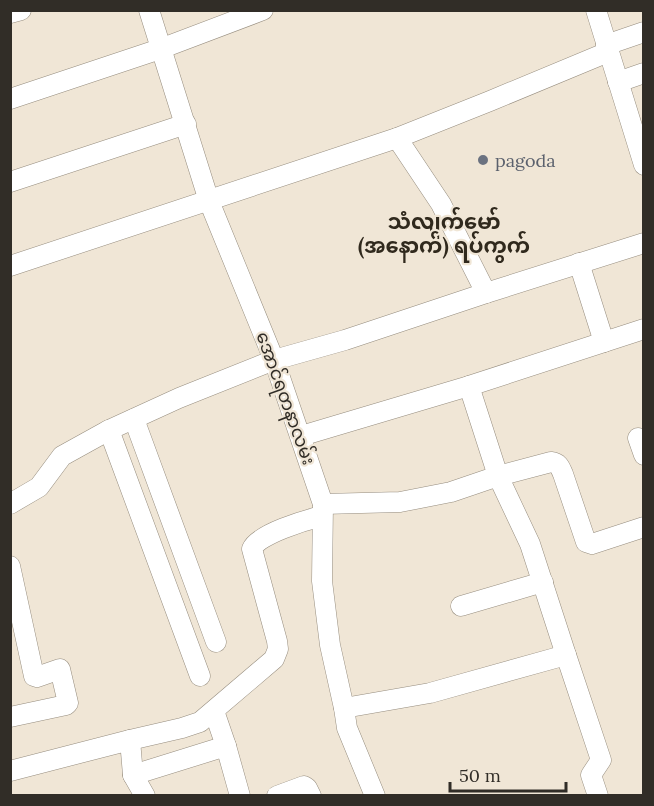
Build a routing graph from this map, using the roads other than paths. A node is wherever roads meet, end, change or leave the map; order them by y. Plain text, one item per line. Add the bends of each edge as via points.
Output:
1 (21, 10) edge
2 (148, 10) edge
3 (263, 10) edge
4 (596, 10) edge
5 (10, 14) edge
6 (644, 32) edge
7 (607, 48) junction
8 (160, 49) junction
9 (644, 73) edge
10 (618, 82) junction
11 (10, 99) edge
12 (186, 124) junction
13 (397, 138) junction
14 (644, 165) edge
15 (10, 182) edge
16 (209, 201) junction
17 (644, 243) edge
18 (579, 263) junction
19 (10, 266) edge
20 (486, 293) junction
21 (644, 329) edge
22 (604, 342) junction
23 (274, 360) junction
24 (469, 386) junction
25 (134, 418) junction
26 (110, 430) junction
27 (301, 436) junction
28 (498, 476) junction
29 (10, 504) edge
30 (323, 510) junction
31 (644, 527) edge
32 (10, 566) edge
33 (543, 582) junction
34 (461, 606) dead end
35 (216, 642) dead end
36 (566, 655) junction
37 (200, 676) dead end
38 (344, 708) junction
39 (214, 711) junction
40 (10, 717) edge
41 (130, 740) junction
42 (226, 746) junction
43 (10, 771) edge
44 (138, 789) edge
45 (240, 795) edge
46 (277, 795) edge
47 (311, 795) edge
48 (375, 795) edge
49 (598, 795) edge

1 - 5 street
2 - 8 street, အောင်ရတနာလမ်း
3 - 8 street
4 - 7 street
6 - 7 street
7 - 10 street
7 - 13 street
8 - 11 street
8 - 12 street, အောင်ရတနာလမ်း
9 - 10 street
10 - 14 street
12 - 15 street
12 - 16 street, အောင်ရတနာလမ်း
13 - 16 street
13 - 20 street via 441,204
16 - 19 street
16 - 23 street, အောင်ရတနာလမ်း
17 - 18 street
18 - 20 street
18 - 22 street
20 - 23 street
21 - 22 street
22 - 24 street
23 - 25 street
23 - 27 street, အောင်ရတနာလမ်း
24 - 27 street
24 - 28 street
25 - 26 street
25 - 35 street
26 - 29 street via 62,456 39,487
26 - 37 street
27 - 30 street, အောင်ရတနာလမ်း
28 - 30 street via 451,492 400,502
28 - 31 street via 558,463 586,542 592,544
28 - 33 street via 531,544
30 - 38 street, အောင်ရတနာလမ်း via 322,581 330,645
30 - 39 street via 253,545 277,654
32 - 40 street via 34,676 60,669 68,701 66,705
33 - 34 street
33 - 36 street
36 - 38 street via 430,693
36 - 49 street via 601,759 591,775
38 - 48 street, အောင်ရတနာလမ်း via 347,728
39 - 41 street via 200,722
39 - 42 street
41 - 43 street
41 - 44 street
42 - 44 street
42 - 45 street
46 - 47 street via 304,786

